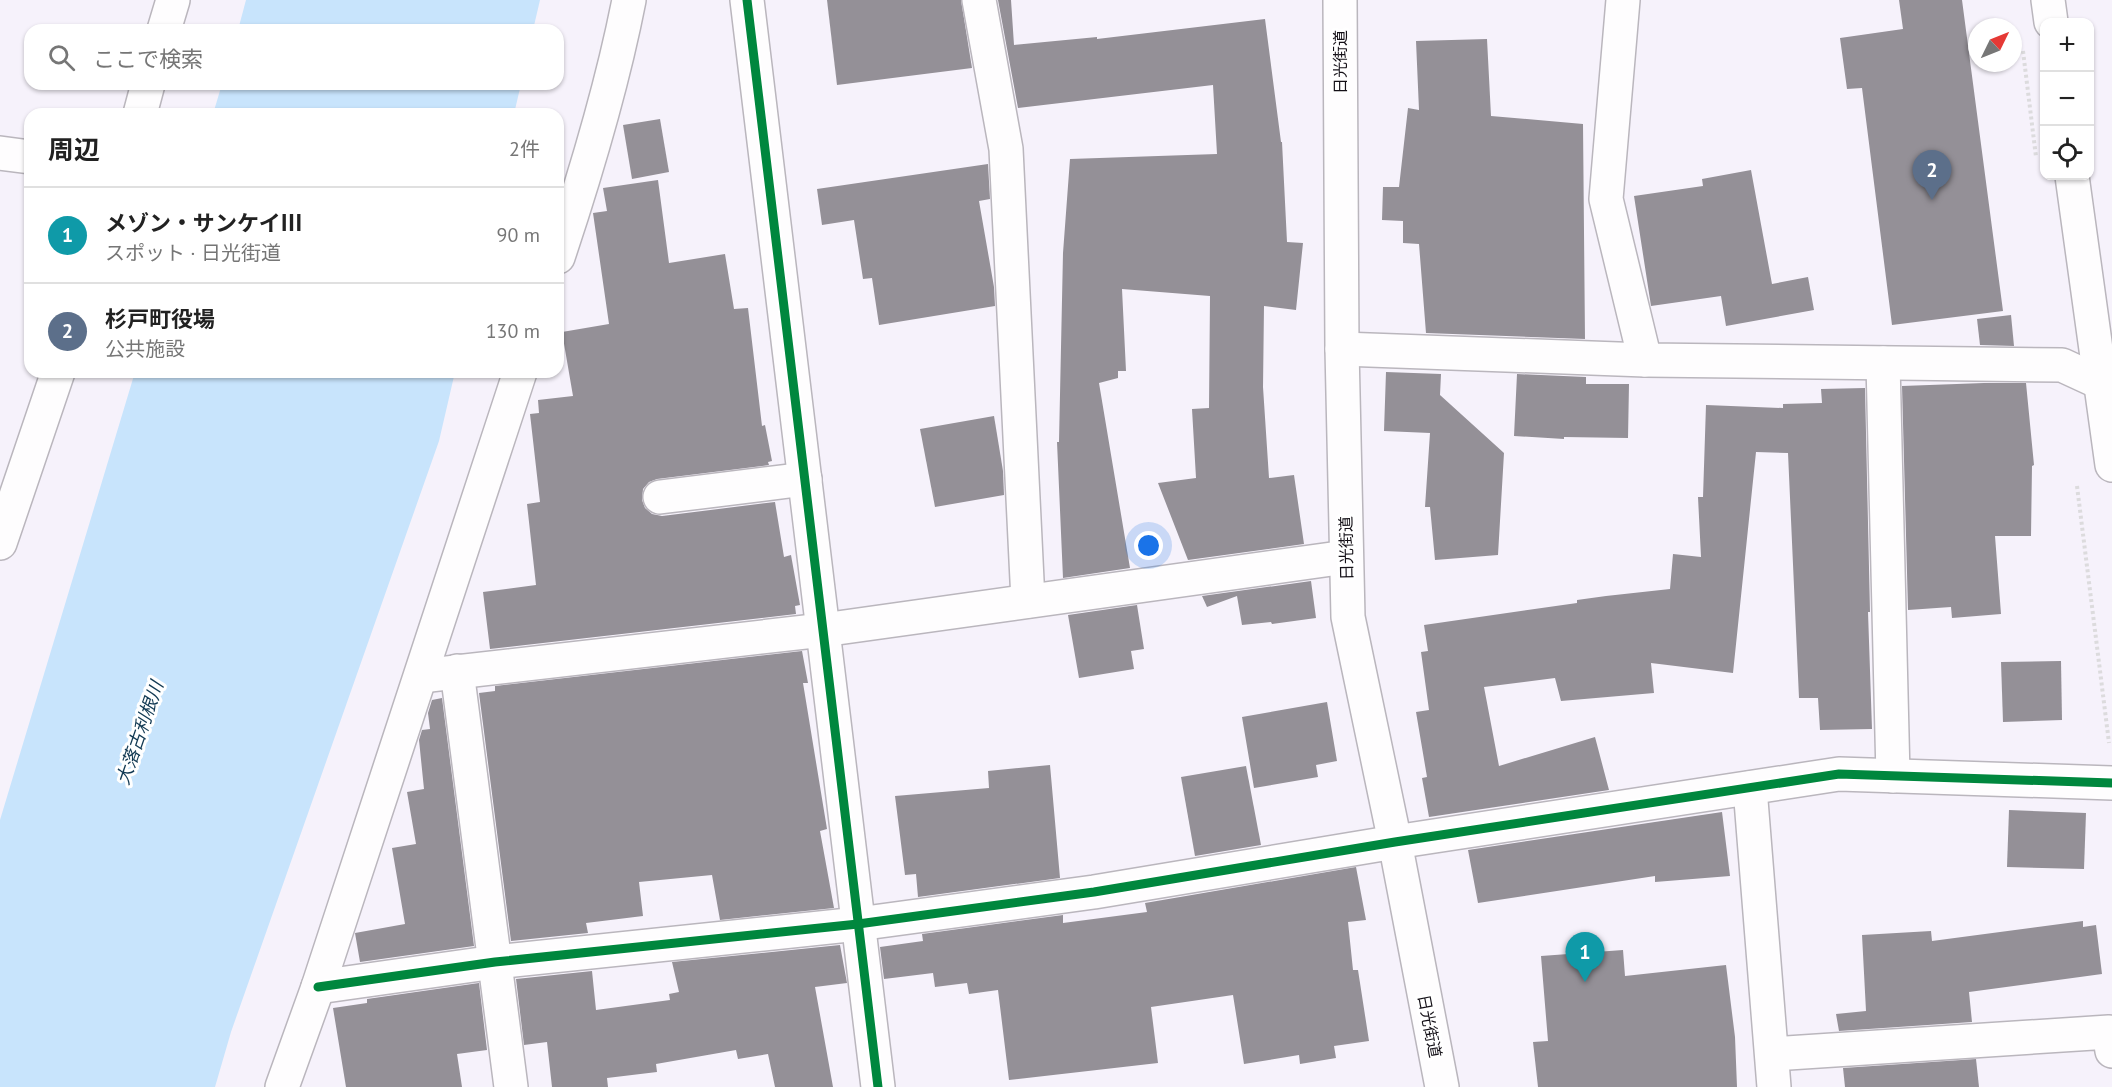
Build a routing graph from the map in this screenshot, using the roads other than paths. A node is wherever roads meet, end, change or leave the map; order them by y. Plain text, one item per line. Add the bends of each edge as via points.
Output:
1 (172, 0) edge
2 (629, 0) edge
3 (747, 0) edge
4 (979, 0) edge
5 (1340, 0) edge
6 (1623, 0) edge
7 (2048, 0) edge
8 (2050, 18) edge
9 (166, 24) edge
10 (146, 90) edge
11 (142, 108) edge
12 (0, 153) edge
13 (24, 156) edge
14 (2073, 180) edge
15 (564, 239) edge
16 (1342, 349) junction
17 (1645, 360) junction
18 (1883, 363) junction
19 (56, 378) edge
20 (518, 378) edge
21 (2106, 383) edge
22 (2112, 465) edge
23 (805, 479) junction
24 (660, 497) dead end
25 (0, 543) edge
26 (1346, 558) junction
27 (1028, 601) junction
28 (823, 630) junction
29 (458, 671) junction
30 (421, 676) junction
31 (1893, 776) junction
32 (2112, 783) edge
33 (1750, 788) junction
34 (1395, 842) junction
35 (858, 924) junction
36 (495, 962) junction
37 (318, 987) junction
38 (2112, 1051) edge
39 (1772, 1054) junction
40 (282, 1087) edge
41 (511, 1087) edge
42 (878, 1087) edge
43 (1442, 1087) edge
44 (1774, 1087) edge

1 - 9 street
2 - 15 street
3 - 23 street
4 - 27 street via 1006,149
5 - 16 street, 日光街道
6 - 17 street via 1606,198
7 - 8 street
10 - 11 street
12 - 13 street
14 - 21 street
16 - 17 street
16 - 26 street, 日光街道
17 - 18 street
18 - 21 street via 2062,365
18 - 31 street
19 - 25 street
20 - 30 street
21 - 22 street
23 - 24 street
23 - 28 street
26 - 27 street
26 - 34 street, 日光街道 via 1348,617
27 - 28 street
28 - 29 street
28 - 35 street
29 - 30 street
29 - 36 street
30 - 37 street
31 - 32 street
31 - 33 street via 1839,774
33 - 34 street
33 - 39 street
34 - 35 street via 1094,892
34 - 43 street, 日光街道
35 - 36 street
35 - 42 street
36 - 37 street
36 - 41 street
37 - 40 street
38 - 39 street via 2109,1032
39 - 44 street

